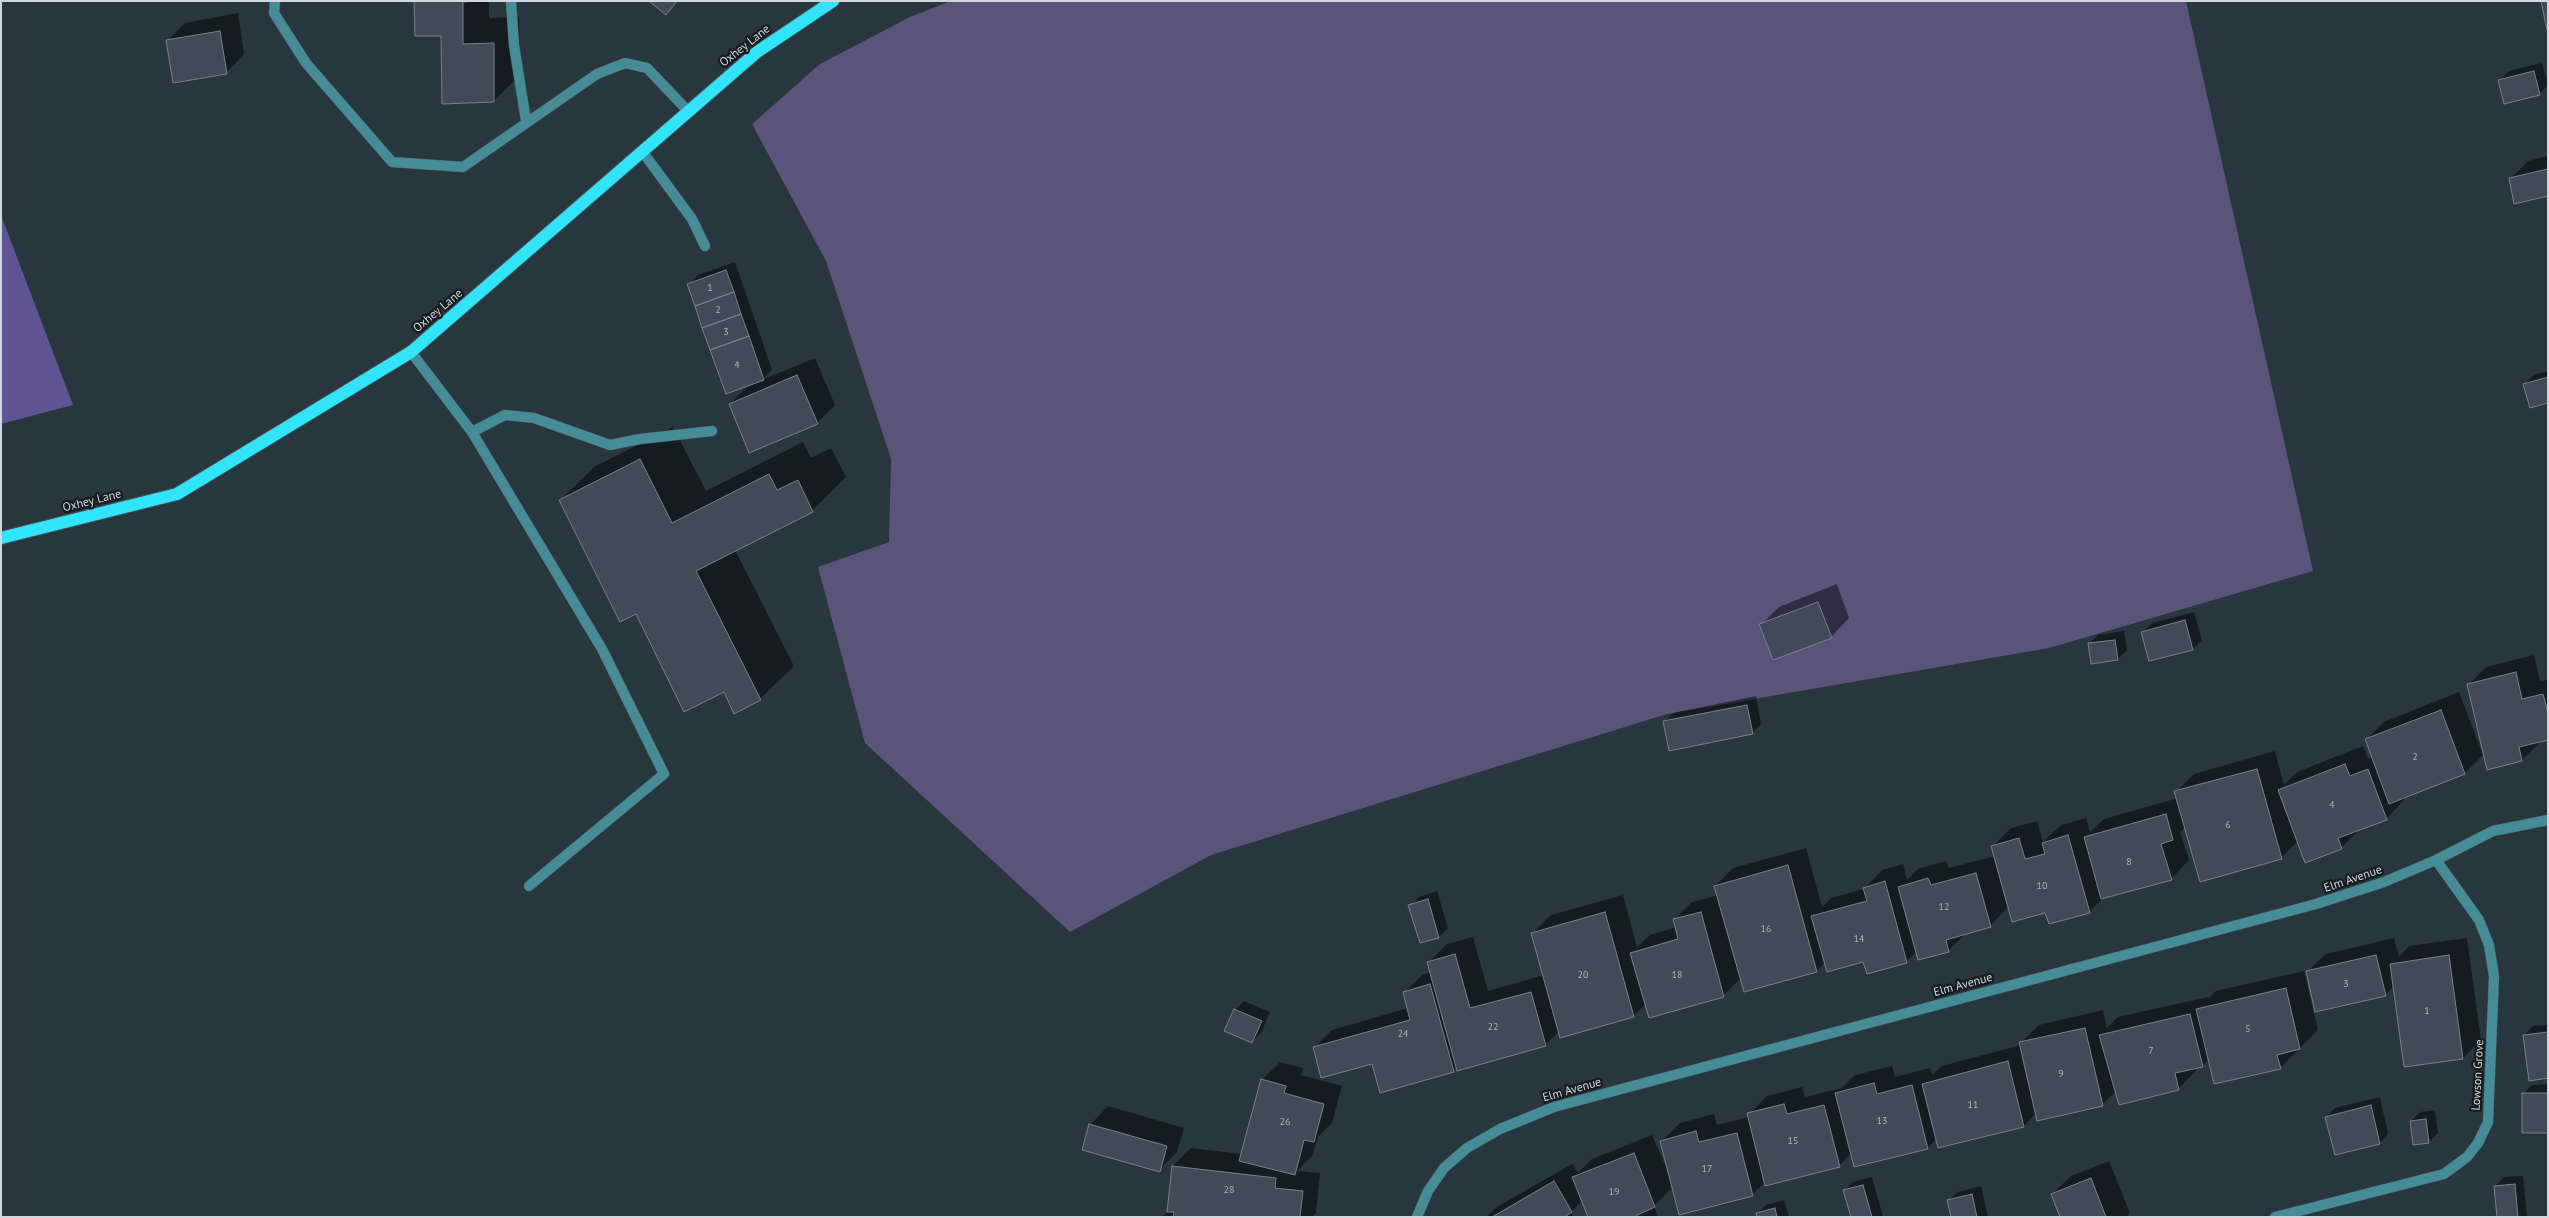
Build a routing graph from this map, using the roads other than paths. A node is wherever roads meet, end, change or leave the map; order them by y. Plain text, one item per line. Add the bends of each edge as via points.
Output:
1 (275, 1) edge
2 (511, 1) edge
3 (833, 1) edge
4 (688, 111) junction
5 (526, 121) junction
6 (642, 151) junction
7 (705, 246) dead end
8 (411, 352) junction
9 (712, 431) dead end
10 (472, 432) junction
11 (1, 538) edge
12 (2548, 820) edge
13 (2436, 860) junction
14 (529, 886) dead end
15 (1417, 1217) edge
16 (2275, 1217) edge

1 - 5 street via 274,13 306,63 392,162 463,167
2 - 5 street
3 - 4 main road, Oxhey Lane via 757,52
4 - 5 street via 647,68 626,63 597,74
4 - 6 main road, Oxhey Lane
6 - 7 street via 692,218
6 - 8 main road, Oxhey Lane
8 - 10 street
8 - 11 main road, Oxhey Lane via 177,494
9 - 10 street via 610,445 534,418 504,415
10 - 14 street via 602,649 664,774
12 - 13 street, Elm Avenue via 2493,832
13 - 15 street, Elm Avenue via 2384,882 2316,904 1554,1107 1500,1128 1467,1148 1444,1168 1428,1191
13 - 16 street, Lowson Grove via 2479,920 2489,945 2494,976 2488,1122 2467,1157 2444,1174

